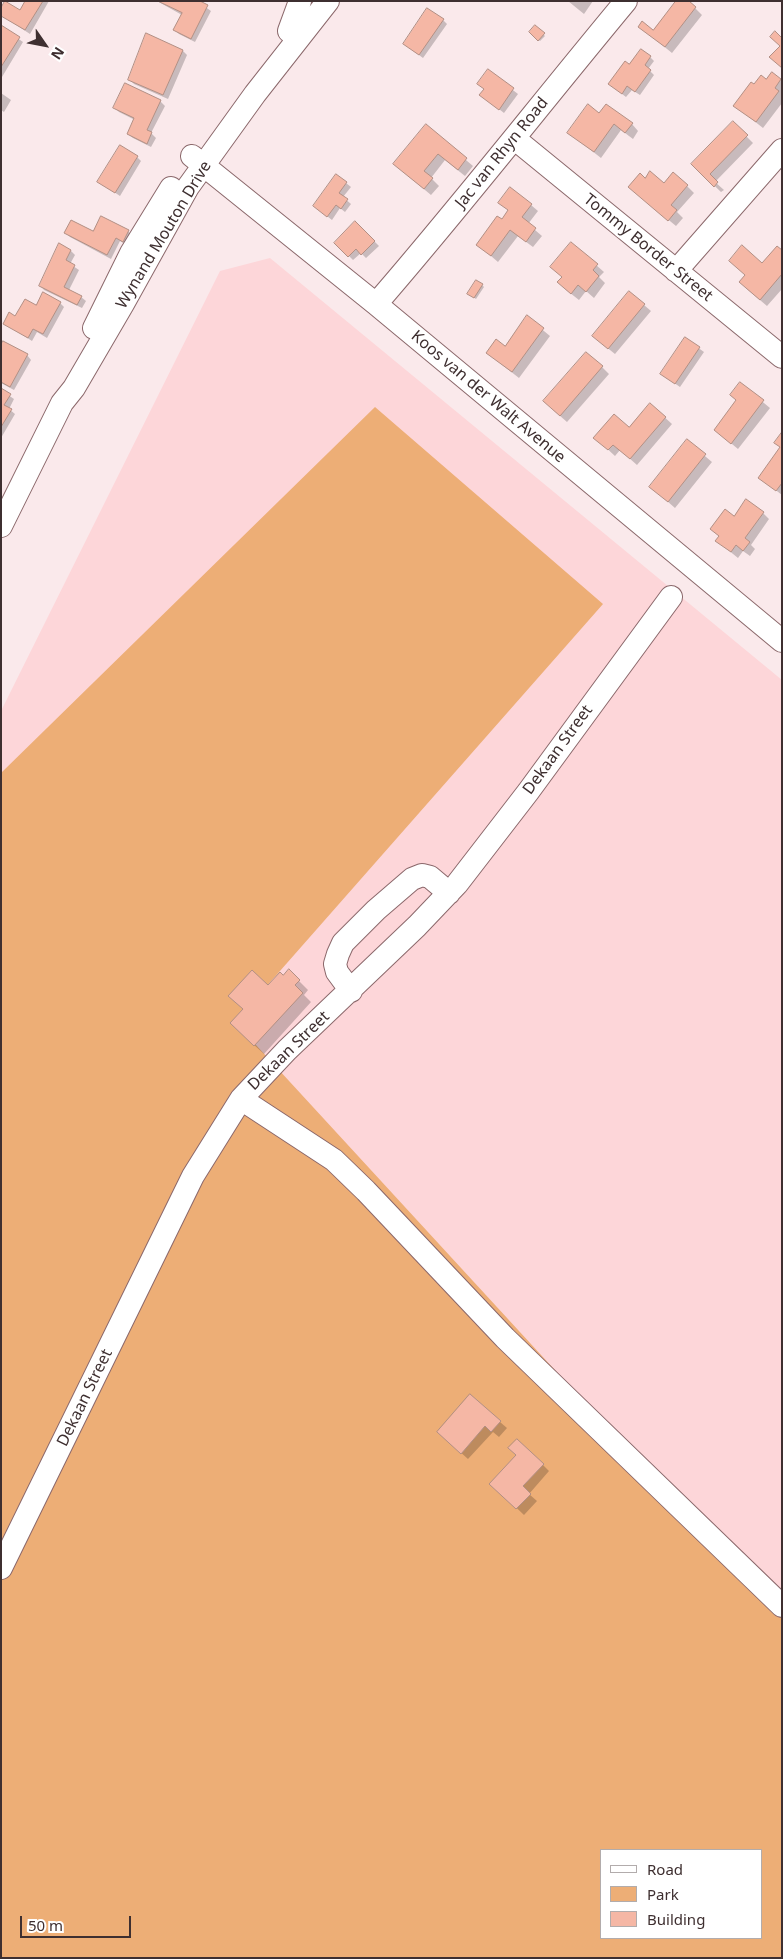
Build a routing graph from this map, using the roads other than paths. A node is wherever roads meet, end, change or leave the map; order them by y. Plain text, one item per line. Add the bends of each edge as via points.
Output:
1 (300, 1) edge
2 (311, 1) edge
3 (328, 1) edge
4 (626, 1) edge
5 (289, 31) junction
6 (514, 139) junction
7 (782, 150) edge
8 (198, 161) junction
9 (188, 187) junction
10 (233, 189) junction
11 (142, 253) junction
12 (676, 271) junction
13 (376, 304) junction
14 (782, 357) edge
15 (1, 526) edge
16 (671, 597) dead end
17 (782, 641) edge
18 (449, 892) junction
19 (351, 991) junction
20 (241, 1098) junction
21 (1, 1568) edge
22 (782, 1606) edge

1 - 5 street
2 - 5 street, Wynand Mouton Drive
3 - 8 street, Wynand Mouton Drive
4 - 6 street, Jac van Rhyn Road
5 - 8 street, Wynand Mouton Drive via 245,85
6 - 12 street, Tommy Border Street
6 - 13 street, Jac van Rhyn Road
7 - 12 street
8 - 9 street, Wynand Mouton Drive
8 - 10 street, Koos van der Walt Avenue
8 - 11 street, Wynand Mouton Drive
9 - 10 street via 208,182
9 - 11 street, Wynand Mouton Drive
10 - 13 street, Koos van der Walt Avenue
11 - 15 street, Wynand Mouton Drive
12 - 14 street, Tommy Border Street
13 - 17 street, Koos van der Walt Avenue
16 - 18 street, Dekaan Street via 528,792
18 - 19 street, Dekaan Street
18 - 19 street via 430,877 412,878 369,916 343,943 335,964
19 - 20 street, Dekaan Street
20 - 21 street, Dekaan Street via 193,1176
20 - 22 street via 334,1160 505,1338

